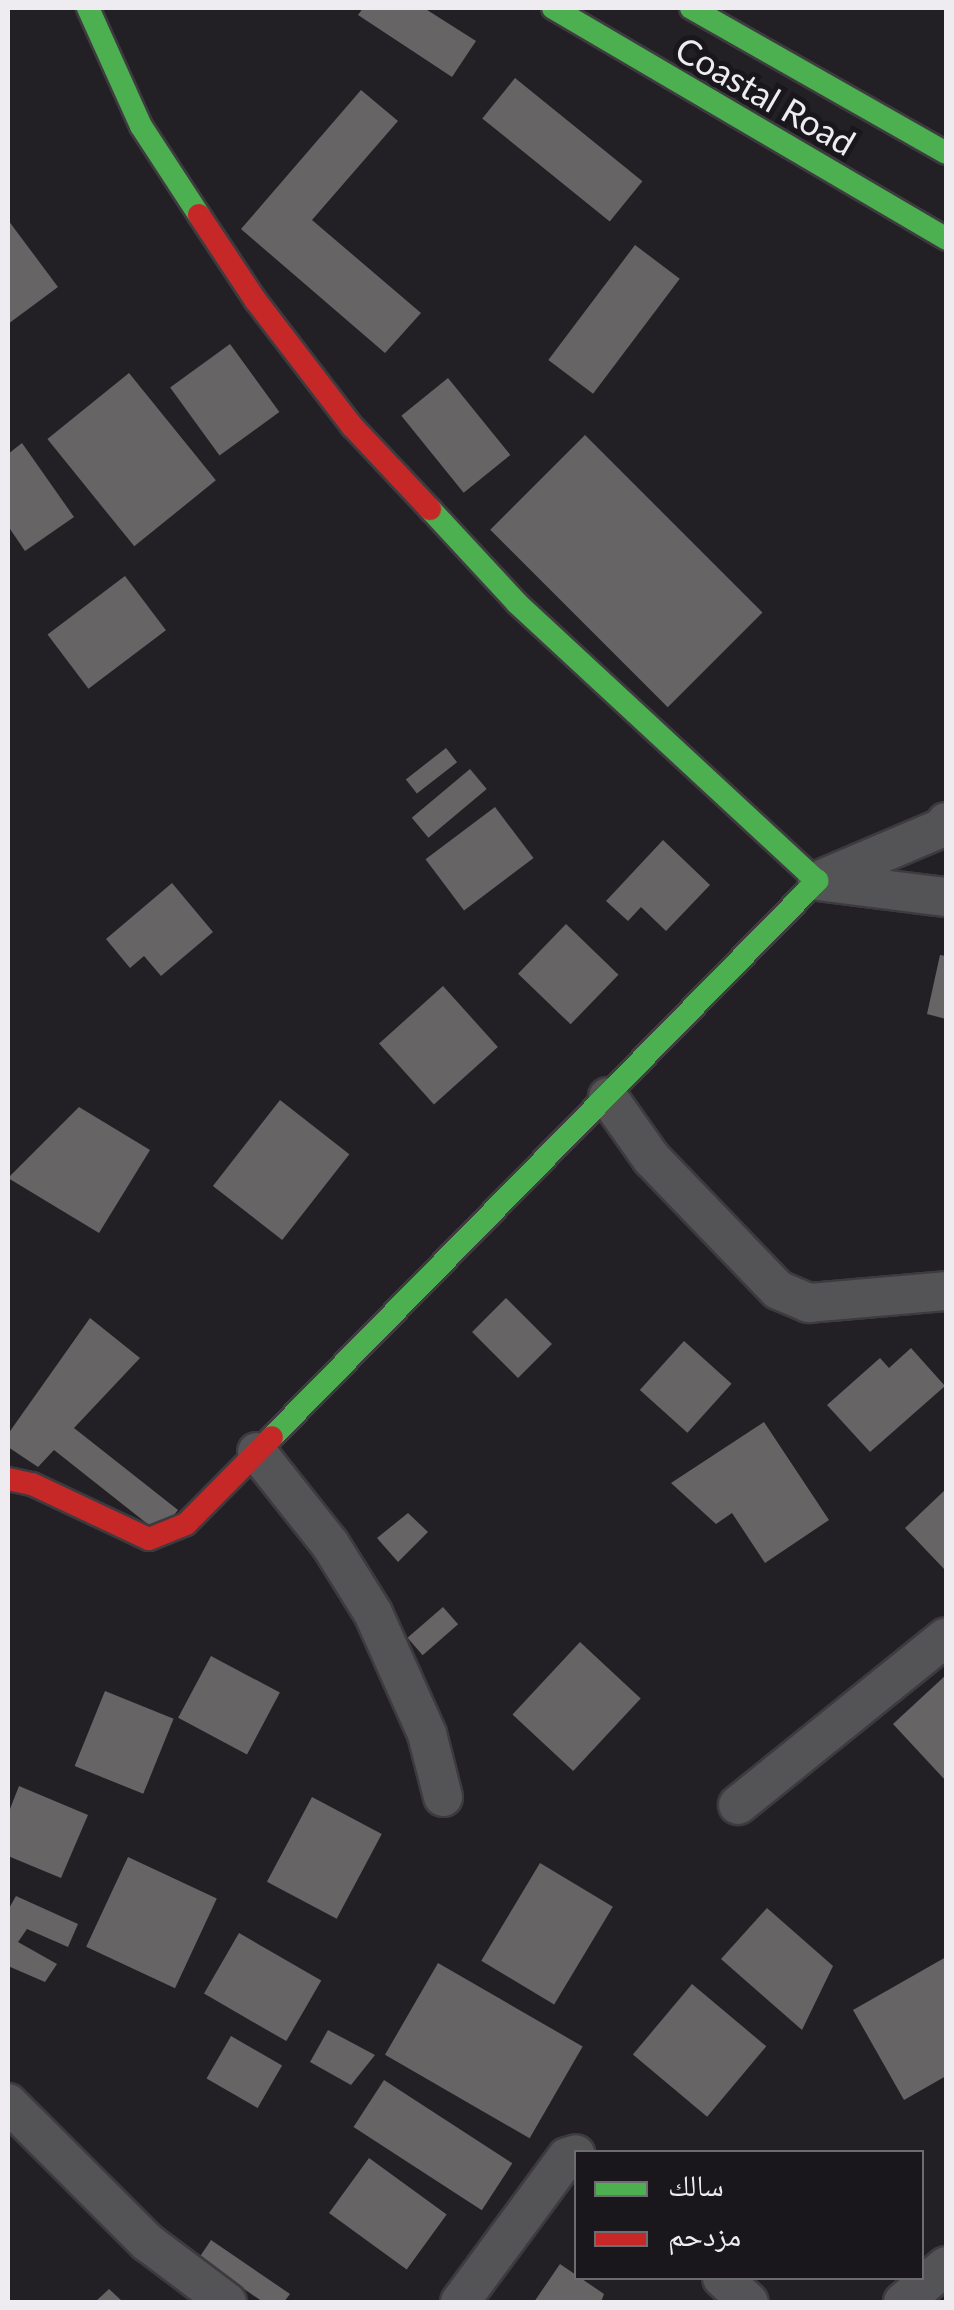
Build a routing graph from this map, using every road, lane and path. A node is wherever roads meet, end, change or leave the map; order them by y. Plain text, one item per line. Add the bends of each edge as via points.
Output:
1 (88, 8) edge
2 (553, 8) edge
3 (692, 8) edge
4 (946, 153) edge
5 (946, 239) edge
6 (946, 822) edge
7 (817, 881) junction
8 (946, 897) edge
9 (608, 1097) junction
10 (946, 1291) edge
11 (257, 1452) junction
12 (8, 1479) edge
13 (946, 1637) edge
14 (442, 1797) dead end
15 (738, 1805) dead end
16 (8, 2103) edge
17 (574, 2155) edge
18 (946, 2266) edge
19 (724, 2280) edge
20 (228, 2302) edge
21 (460, 2302) edge
22 (748, 2302) edge
23 (903, 2302) edge

1 - 7 main road via 141,126 256,301 352,426 517,602
2 - 5 main road, Coastal Road
3 - 4 main road, Coastal Road
6 - 7 street
7 - 8 street
7 - 9 main road
9 - 10 street via 651,1158 778,1290 808,1303
9 - 11 main road
11 - 12 main road via 186,1524 149,1539
11 - 14 street via 374,1613 427,1734
13 - 15 street
16 - 20 street via 148,2242
17 - 21 street
18 - 23 street
19 - 22 street

